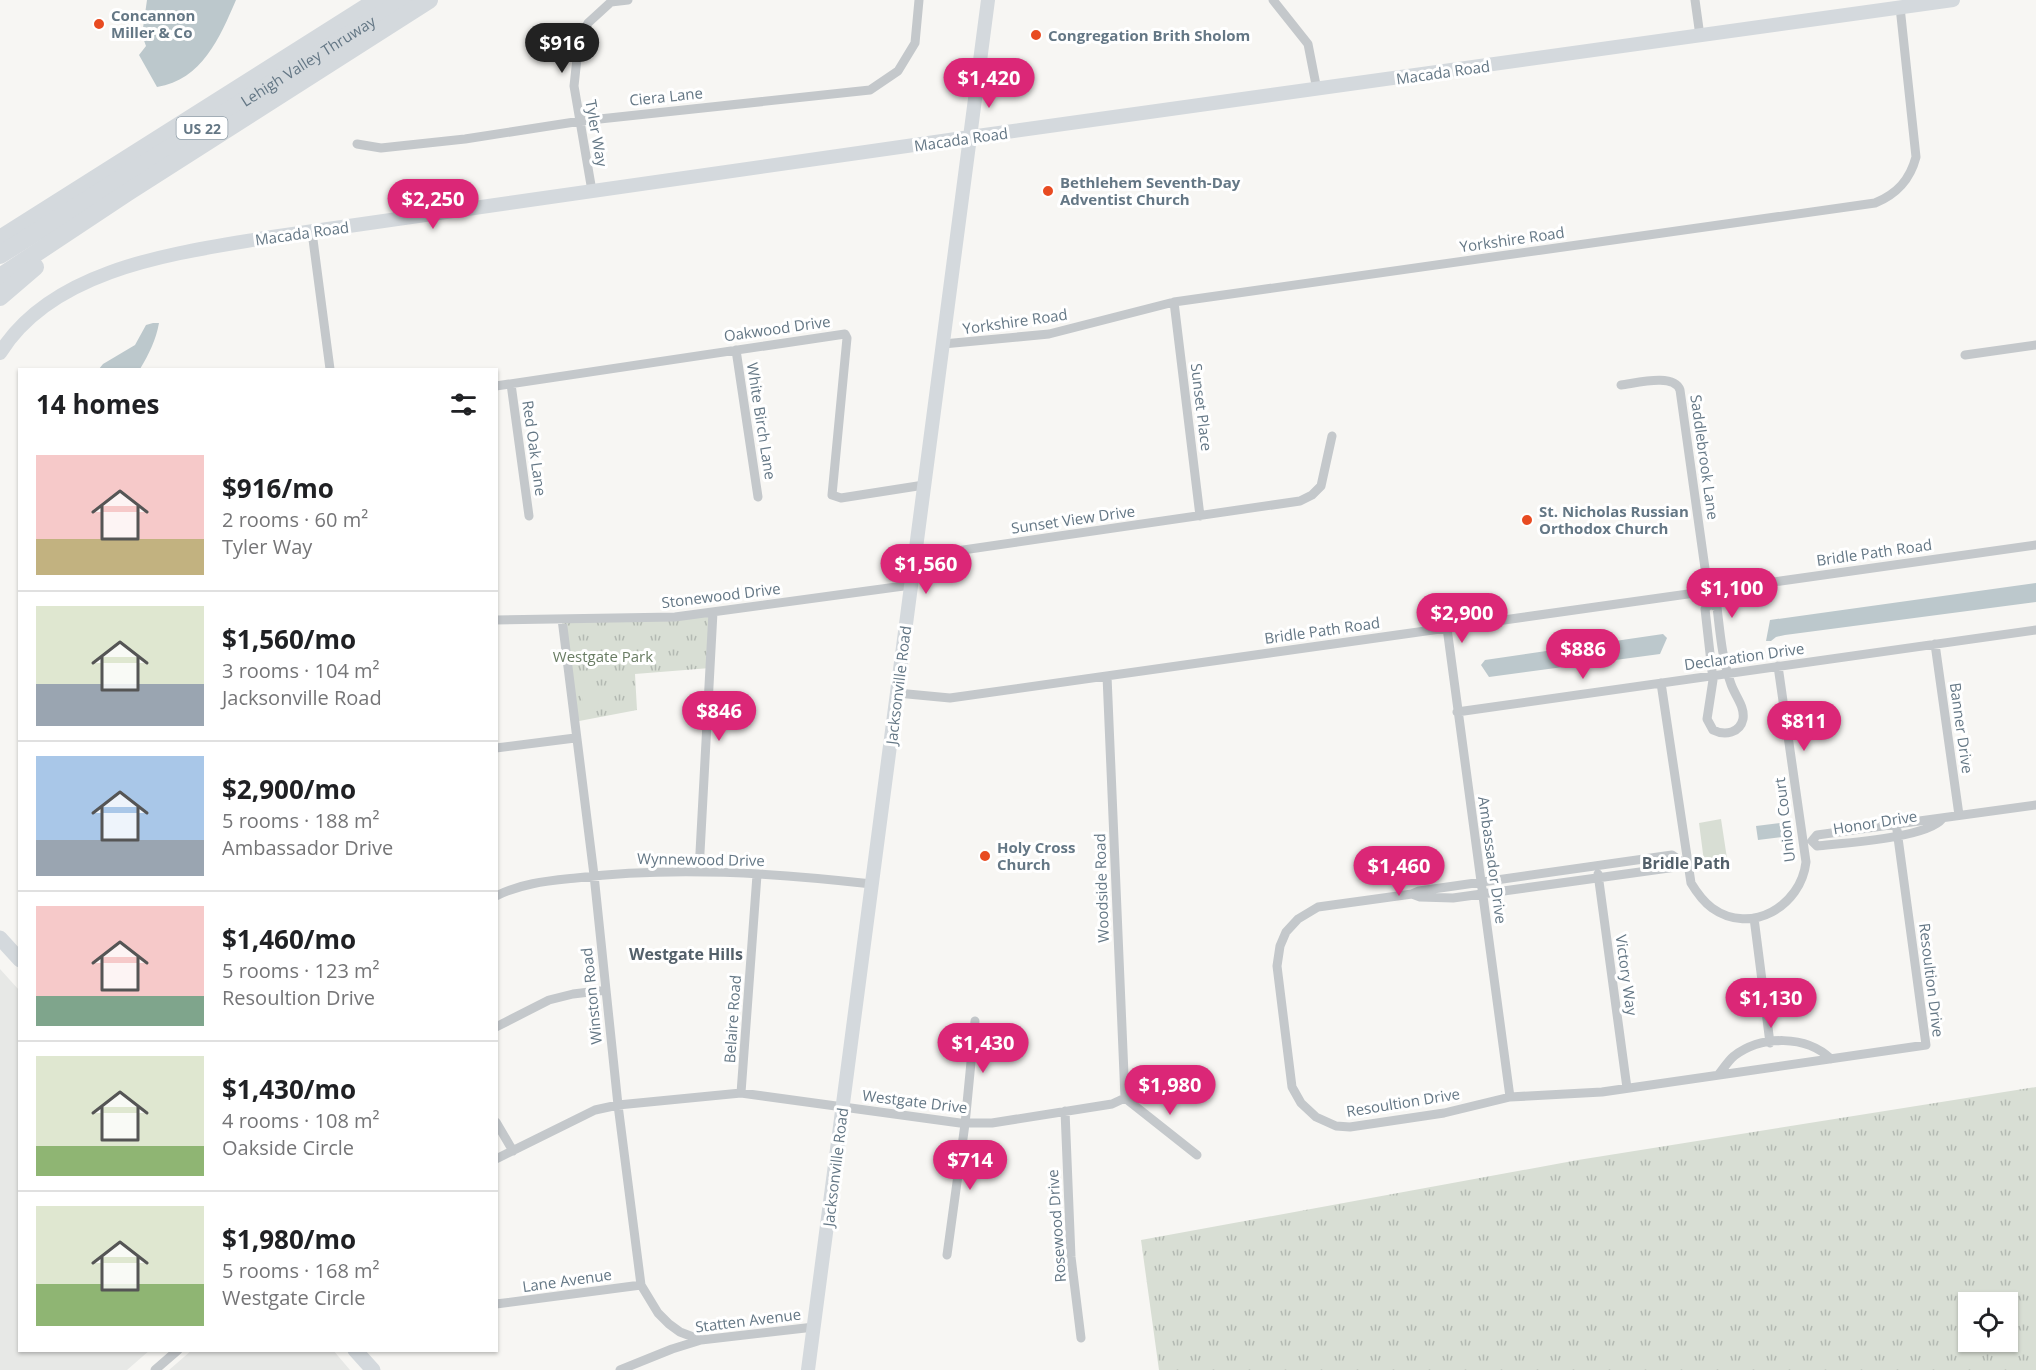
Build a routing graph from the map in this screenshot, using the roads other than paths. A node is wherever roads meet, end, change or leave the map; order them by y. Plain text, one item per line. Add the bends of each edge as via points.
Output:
1 (378, 0) edge
2 (404, 0) edge
3 (429, 0) edge
4 (628, 0) edge
5 (919, 0) edge
6 (988, 0) edge
7 (1273, 0) edge
8 (1695, 0) edge
9 (1953, 0) edge
10 (1900, 8) junction
11 (1700, 36) junction
12 (1317, 90) junction
13 (581, 121) junction
14 (970, 137) junction
15 (357, 144) dead end
16 (194, 150) junction
17 (106, 173) junction
18 (592, 191) junction
19 (0, 224) edge
20 (312, 232) junction
21 (0, 239) edge
22 (0, 255) edge
23 (0, 278) edge
24 (0, 297) edge
25 (1174, 302) junction
26 (943, 344) junction
27 (2036, 345) edge
28 (736, 350) junction
29 (0, 353) edge
30 (1965, 355) dead end
31 (330, 368) edge
32 (512, 384) junction
33 (1621, 385) dead end
34 (498, 386) edge
35 (1332, 436) dead end
36 (924, 485) junction
37 (758, 497) dead end
38 (530, 516) dead end
39 (1200, 516) junction
40 (2036, 545) edge
41 (915, 557) junction
42 (911, 585) junction
43 (1708, 591) junction
44 (1710, 603) junction
45 (713, 612) junction
46 (562, 619) junction
47 (498, 620) edge
48 (1447, 628) junction
49 (2036, 630) edge
50 (1935, 644) junction
51 (1778, 666) junction
52 (1728, 673) junction
53 (1712, 675) junction
54 (1107, 676) junction
55 (1661, 683) junction
56 (897, 693) junction
57 (1457, 712) junction
58 (575, 738) junction
59 (498, 748) edge
60 (2036, 805) edge
61 (1959, 815) junction
62 (1942, 819) junction
63 (1896, 823) junction
64 (1897, 836) junction
65 (1808, 842) junction
66 (1683, 860) junction
67 (1597, 866) junction
68 (699, 871) junction
69 (757, 875) junction
70 (594, 876) junction
71 (1598, 878) junction
72 (1481, 882) junction
73 (872, 884) junction
74 (1412, 894) junction
75 (1482, 894) junction
76 (498, 895) edge
77 (1754, 918) junction
78 (0, 938) edge
79 (18, 958) edge
80 (606, 990) junction
81 (975, 1021) dead end
82 (498, 1026) edge
83 (1770, 1043) junction
84 (1831, 1059) junction
85 (1719, 1074) junction
86 (1627, 1089) junction
87 (741, 1093) junction
88 (1510, 1097) junction
89 (1125, 1098) junction
90 (618, 1105) junction
91 (842, 1107) junction
92 (1065, 1111) junction
93 (965, 1124) junction
94 (498, 1125) edge
95 (513, 1151) junction
96 (1197, 1155) dead end
97 (498, 1158) edge
98 (947, 1255) dead end
99 (641, 1285) junction
100 (498, 1304) edge
101 (813, 1327) junction
102 (1081, 1338) dead end
103 (701, 1340) junction
104 (176, 1352) edge
105 (357, 1352) edge
106 (625, 1369) edge
107 (155, 1370) edge
108 (373, 1370) edge
109 (808, 1370) edge

1 - 17 highway, Lehigh Valley Thruway / US 22
2 - 22 highway, Lehigh Valley Thruway / US 22
3 - 16 highway
4 - 13 street, Tyler Way via 611,3 588,23 579,40 574,86
5 - 13 street, Ciera Lane via 915,43 898,71 870,90
6 - 14 street, Jacksonville Road
7 - 12 street via 1308,44
8 - 11 street
9 - 10 street, Macada Road
10 - 11 street, Macada Road
10 - 25 street, Yorkshire Road via 1916,157 1903,185 1875,203
11 - 12 street, Macada Road
12 - 14 street, Macada Road
13 - 15 street, Ciera Lane via 391,147
13 - 18 street, Tyler Way
14 - 18 street, Macada Road
14 - 26 street, Jacksonville Road
16 - 23 highway
16 - 24 highway
17 - 19 highway
17 - 21 highway, Lehigh Valley Thruway / US 22
18 - 20 street, Macada Road
20 - 29 street, Macada Road via 143,260 114,270 39,311 20,327
20 - 31 street
25 - 26 street, Yorkshire Road via 1049,334
25 - 39 street, Sunset Place
26 - 36 street, Jacksonville Road
27 - 30 street
28 - 32 street, Oakwood Drive
28 - 36 street, Oakwood Drive via 845,334 848,338 832,495 841,498
28 - 37 street, White Birch Lane
32 - 34 street, Oakwood Drive
32 - 38 street, Red Oak Lane
33 - 43 street, Saddlebrook Lane via 1668,380 1679,386
35 - 39 street, Sunset View Drive via 1321,486 1312,495 1281,505
36 - 41 street, Jacksonville Road
39 - 41 street, Sunset View Drive
40 - 43 street, Bridle Path Road
41 - 42 street, Jacksonville Road
42 - 45 street, Stonewood Drive
42 - 56 street, Jacksonville Road
43 - 44 street
43 - 48 street, Bridle Path Road
44 - 52 street via 1717,606
44 - 53 street via 1705,609
45 - 46 street, Stonewood Drive via 675,617
45 - 68 street
46 - 47 street, Stonewood Drive
46 - 58 street, Winston Road
48 - 54 street, Bridle Path Road
48 - 57 street, Ambassador Drive
49 - 50 street, Declaration Drive
50 - 51 street, Declaration Drive
50 - 61 street, Banner Drive
51 - 52 street, Declaration Drive
51 - 65 street, Union Court
52 - 53 street, Declaration Drive
52 - 53 street via 1743,716 1737,729 1726,733 1713,730 1707,719
53 - 55 street, Declaration Drive
54 - 56 street, Bridle Path Road via 950,698
54 - 89 street, Woodside Road
55 - 57 street, Declaration Drive
55 - 66 street
56 - 73 street, Jacksonville Road
57 - 72 street, Ambassador Drive
58 - 59 street
58 - 70 street, Winston Road
60 - 61 street, Honor Drive
61 - 62 street, Honor Drive
62 - 63 street, Honor Drive
62 - 64 street, Honor Drive via 1918,832
63 - 64 street, Resoultion Drive
63 - 65 street, Honor Drive via 1817,835
64 - 65 street, Honor Drive via 1818,846
64 - 84 street, Resoultion Drive via 1926,1045
65 - 77 street, Union Court via 1805,866 1793,895 1770,914
66 - 67 street, Resoultion Drive via 1672,855
66 - 71 street, Resoultion Drive via 1676,867
66 - 77 street via 1691,884 1712,908 1731,917
67 - 71 street, Victory Way
67 - 72 street, Resoultion Drive
68 - 69 street, Wynnewood Drive
68 - 70 street, Wynnewood Drive
69 - 73 street, Wynnewood Drive
69 - 87 street, Belaire Road
70 - 76 street, Wynnewood Drive via 533,883
70 - 80 street, Winston Road
71 - 75 street, Resoultion Drive
71 - 86 street, Victory Way
72 - 74 street, Resoultion Drive
72 - 75 street, Ambassador Drive
73 - 91 street, Jacksonville Road
74 - 75 street, Resoultion Drive via 1439,899
74 - 88 street, Resoultion Drive via 1318,907 1286,932 1277,966 1296,1097 1316,1117 1350,1127 1444,1113
75 - 88 street, Ambassador Drive
77 - 83 street
78 - 79 main road
80 - 82 street via 549,1000
80 - 90 street, Winston Road
81 - 93 street
83 - 84 street via 1804,1043
83 - 85 street via 1734,1056
84 - 85 street, Resoultion Drive
85 - 86 street, Resoultion Drive
86 - 88 street, Resoultion Drive
87 - 90 street, Westgate Drive
87 - 91 street, Westgate Drive
89 - 92 street, Westgate Drive via 1112,1104
89 - 96 street
90 - 95 street, Westgate Drive via 581,1116
90 - 99 street, Winston Road
91 - 93 street, Westgate Drive
91 - 101 street, Jacksonville Road
92 - 93 street, Westgate Drive
92 - 102 street, Rosewood Drive via 1071,1257
93 - 98 street
94 - 95 street
95 - 97 street, Westgate Drive
99 - 100 street, Lane Avenue
99 - 103 street, Winston Road via 669,1324
101 - 103 street, Statten Avenue
101 - 109 street, Jacksonville Road
103 - 106 street, Statten Avenue
104 - 107 street
105 - 108 main road

